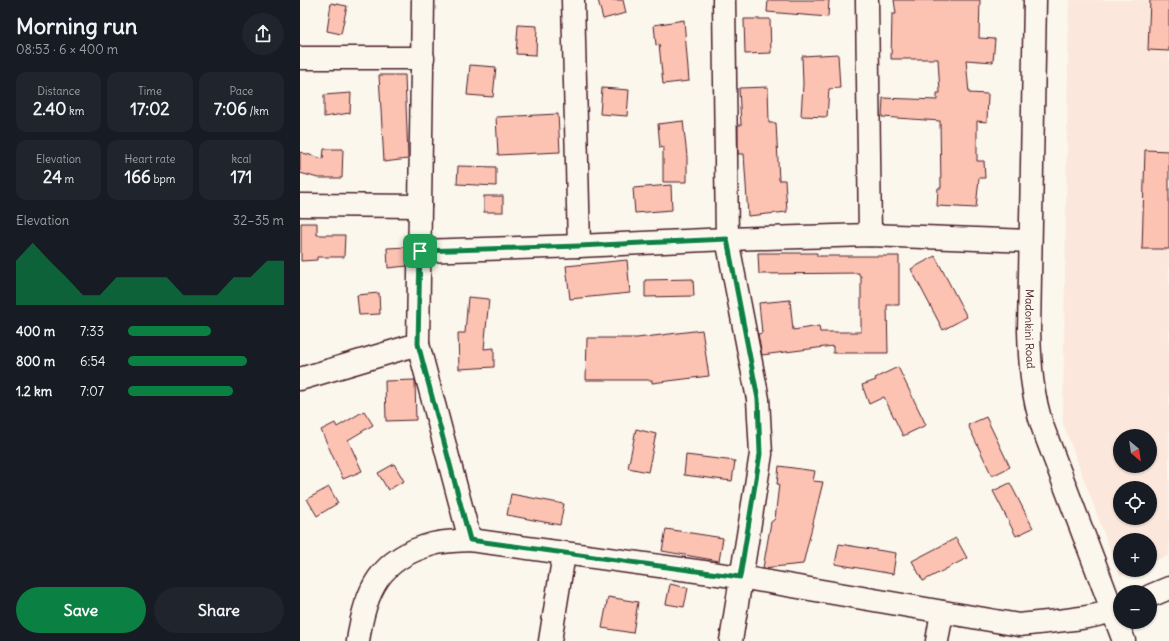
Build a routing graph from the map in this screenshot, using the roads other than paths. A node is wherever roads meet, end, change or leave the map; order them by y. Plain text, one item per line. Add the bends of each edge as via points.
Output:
1 (423, 0) edge
2 (573, 0) edge
3 (724, 0) edge
4 (867, 0) edge
5 (1035, 0) edge
6 (300, 58) edge
7 (422, 58) junction
8 (300, 204) edge
9 (420, 206) junction
10 (870, 235) junction
11 (727, 239) junction
12 (1030, 241) junction
13 (579, 246) junction
14 (420, 251) junction
15 (418, 344) junction
16 (300, 379) edge
17 (470, 540) junction
18 (564, 554) junction
19 (740, 577) junction
20 (1169, 588) edge
21 (1157, 593) edge
22 (1113, 602) edge
23 (1113, 611) edge
24 (942, 612) junction
25 (1121, 629) edge
26 (358, 641) edge
27 (550, 641) edge
28 (731, 641) edge
29 (936, 641) edge
30 (1124, 641) edge

1 - 7 street
2 - 13 street
3 - 11 street
4 - 10 street
5 - 12 street, Madonkini Road
6 - 7 street
7 - 9 street
8 - 9 street
9 - 14 street
10 - 11 street
10 - 12 street
11 - 13 street
11 - 19 street via 758,399 760,454
12 - 22 street, Madonkini Road via 1029,331 1035,405
13 - 14 street
14 - 15 street
15 - 16 street
15 - 17 street
17 - 18 street
17 - 26 street via 434,544 408,553 382,571 369,593
18 - 19 street
18 - 27 street
19 - 24 street
19 - 28 street
20 - 21 street
23 - 24 street via 1065,620 1019,625
24 - 29 street
25 - 30 street, Madonkini Road

